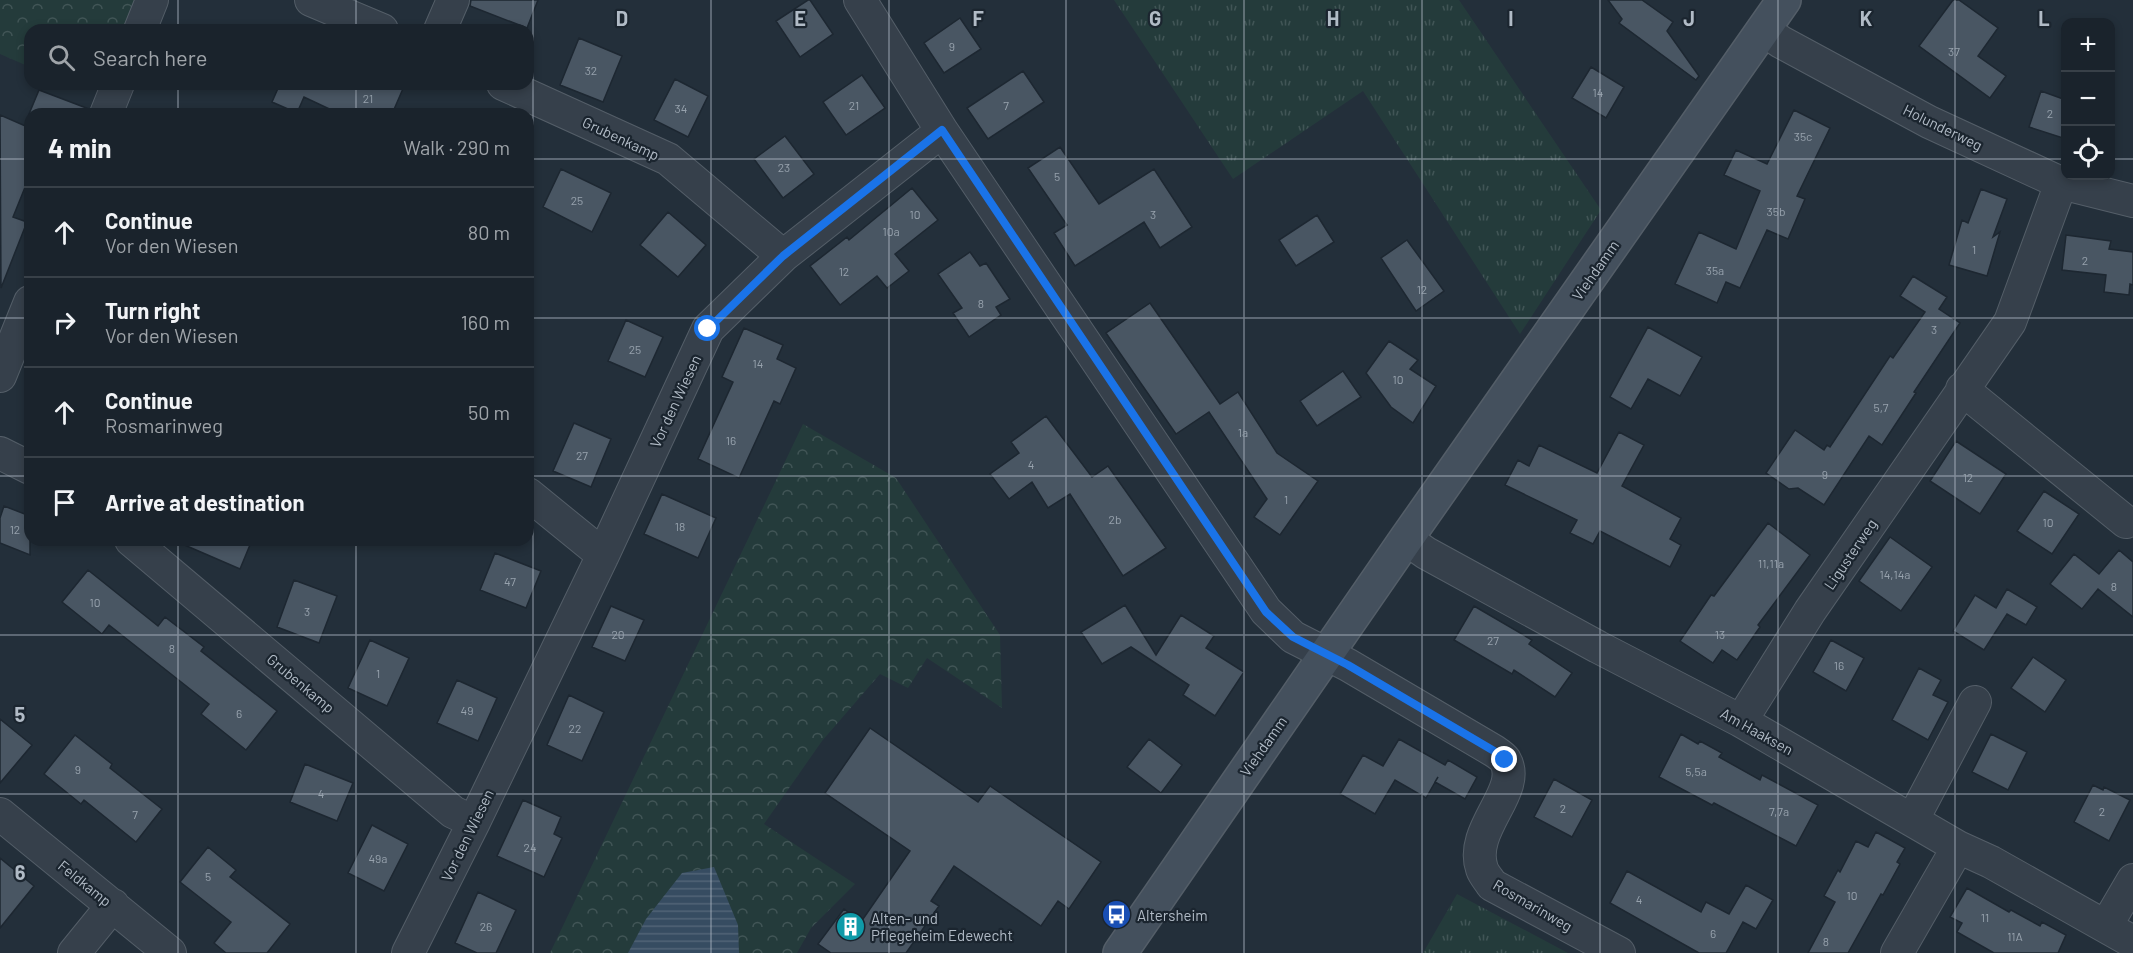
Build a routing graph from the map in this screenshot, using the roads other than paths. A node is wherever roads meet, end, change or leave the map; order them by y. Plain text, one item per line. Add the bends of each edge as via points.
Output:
1 (152, 0) edge
2 (311, 0) edge
3 (453, 0) edge
4 (860, 0) edge
5 (1785, 0) edge
6 (142, 24) edge
7 (368, 24) edge
8 (443, 24) edge
9 (1763, 30) junction
10 (116, 90) edge
11 (516, 90) edge
12 (108, 108) edge
13 (942, 130) junction
14 (2061, 183) junction
15 (2133, 201) edge
16 (783, 256) junction
17 (24, 317) edge
18 (0, 376) edge
19 (1962, 389) junction
20 (0, 453) edge
21 (24, 465) edge
22 (534, 499) edge
23 (2126, 522) dead end
24 (1406, 539) junction
25 (138, 546) edge
26 (603, 555) junction
27 (1328, 654) junction
28 (1975, 702) dead end
29 (1741, 721) junction
30 (0, 814) edge
31 (1913, 819) junction
32 (474, 822) junction
33 (1958, 847) junction
34 (2133, 880) edge
35 (113, 905) junction
36 (2106, 927) junction
37 (2133, 942) edge
38 (74, 953) edge
39 (170, 953) edge
40 (408, 953) edge
41 (1120, 953) edge
42 (1619, 953) edge
43 (1897, 953) edge

1 - 6 street
2 - 7 street
3 - 8 street
4 - 13 street
5 - 9 main road, Viehdamm
9 - 14 street, Holunderweg via 1929,122
9 - 24 main road, Viehdamm
10 - 12 street
11 - 16 street, Grubenkamp via 668,159
13 - 16 street, Vor den Wiesen
13 - 27 street via 1266,612 1293,637
14 - 15 street, Holunderweg
14 - 19 street, Ligusterweg via 2010,322
16 - 26 street, Vor den Wiesen via 708,329
17 - 18 street
19 - 23 street
19 - 29 street, Ligusterweg
20 - 21 street
22 - 26 street
24 - 27 main road, Viehdamm
24 - 29 street, Am Haaksen via 1598,647
25 - 32 street, Grubenkamp via 453,812
26 - 32 street, Vor den Wiesen
27 - 41 main road, Viehdamm
27 - 42 street, Rosmarinweg via 1505,760 1509,777 1504,795 1482,835 1482,871 1492,885
28 - 31 street
29 - 31 street, Am Haaksen
30 - 35 street, Feldkamp
31 - 33 street, Am Haaksen
32 - 40 street, Vor den Wiesen
33 - 36 street, Am Haaksen
33 - 43 street
34 - 36 street
35 - 38 street
35 - 39 street, Feldkamp
36 - 37 street, Am Haaksen

